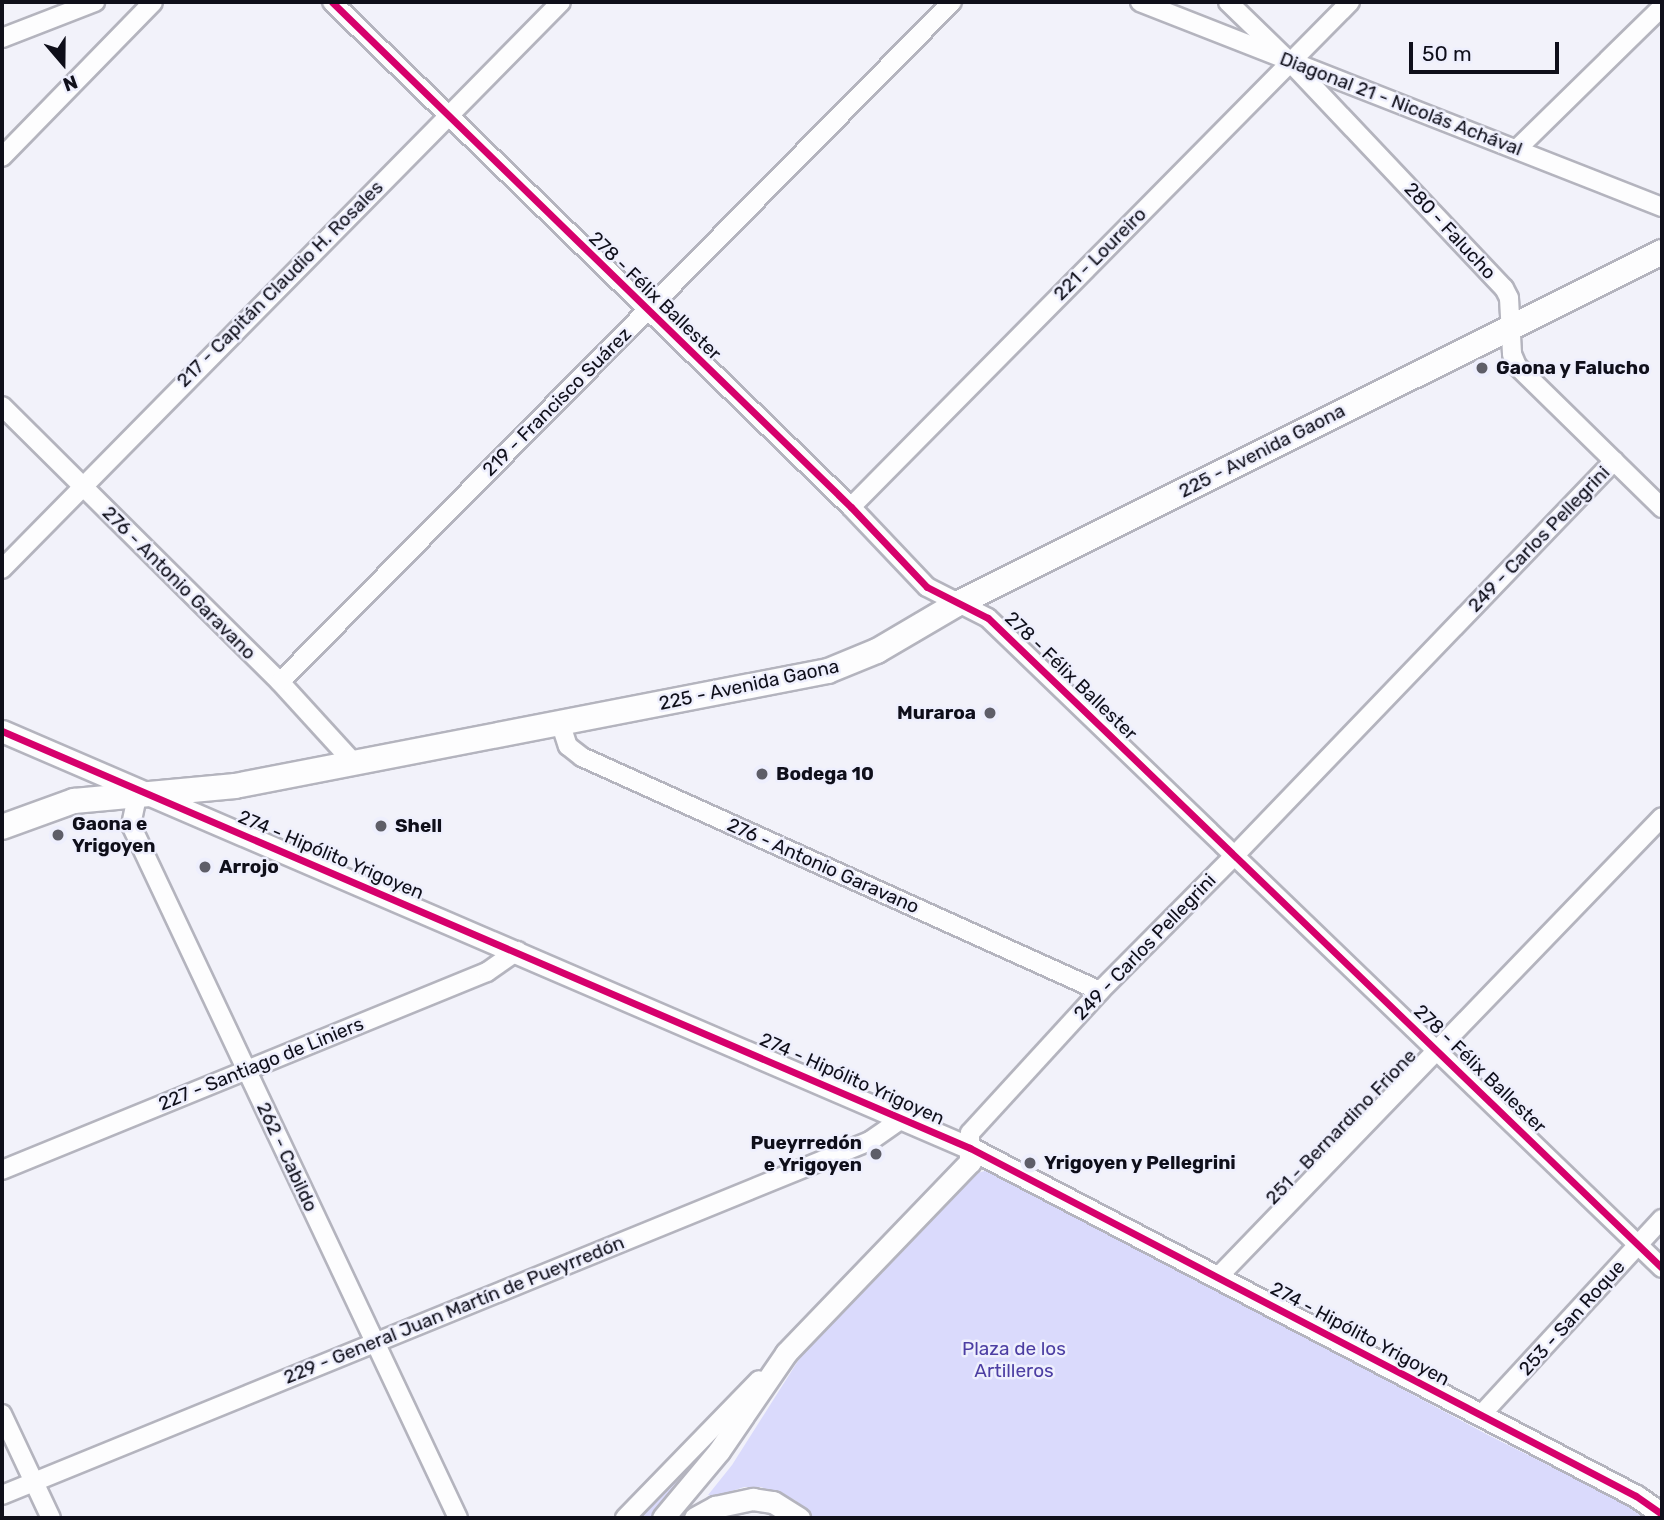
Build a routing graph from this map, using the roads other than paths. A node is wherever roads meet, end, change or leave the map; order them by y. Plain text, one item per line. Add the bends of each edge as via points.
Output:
1 (95, 2) edge
2 (153, 2) edge
3 (332, 2) edge
4 (561, 2) edge
5 (952, 2) edge
6 (1140, 2) edge
7 (1228, 2) edge
8 (1350, 2) edge
9 (1662, 7) edge
10 (2, 38) edge
11 (1290, 62) junction
12 (447, 115) junction
13 (1518, 148) junction
14 (2, 157) edge
15 (1662, 207) edge
16 (1662, 252) edge
17 (648, 311) junction
18 (1511, 327) junction
19 (2, 406) edge
20 (1614, 461) junction
21 (81, 486) junction
22 (851, 507) junction
23 (1662, 508) edge
24 (2, 569) edge
25 (957, 604) junction
26 (280, 682) junction
27 (561, 725) junction
28 (2, 732) edge
29 (354, 763) junction
30 (138, 792) junction
31 (1662, 817) edge
32 (2, 827) edge
33 (1235, 855) junction
34 (517, 951) junction
35 (1100, 991) junction
36 (1438, 1050) junction
37 (246, 1071) junction
38 (903, 1118) junction
39 (970, 1148) junction
40 (2, 1170) edge
41 (1662, 1219) edge
42 (1637, 1245) junction
43 (1662, 1268) edge
44 (1218, 1277) junction
45 (375, 1342) junction
46 (786, 1353) junction
47 (2, 1414) edge
48 (1481, 1415) junction
49 (33, 1482) junction
50 (2, 1496) edge
51 (1662, 1514) edge
52 (51, 1518) edge
53 (458, 1518) edge
54 (625, 1518) edge
55 (663, 1518) edge
56 (695, 1518) edge
57 (799, 1518) edge

1 - 10 street
2 - 14 street
3 - 12 street, 278 - Félix Ballester
4 - 12 street, 217 - Capitán Claudio H. Rosales
5 - 17 street, 219 - Francisco Suárez
6 - 11 street, Diagonal 21 - Nicolás Achával
7 - 11 street, 280 - Falucho
8 - 11 street, 221 - Loureiro
9 - 13 street
11 - 13 street, Diagonal 21 - Nicolás Achával
11 - 18 street, 280 - Falucho via 1504,288
11 - 22 street, 221 - Loureiro
12 - 17 street, 278 - Félix Ballester
12 - 21 street, 217 - Capitán Claudio H. Rosales
13 - 15 street, Diagonal 21 - Nicolás Achával
16 - 18 main road, 225 - Avenida Gaona
17 - 22 street, 278 - Félix Ballester
17 - 26 street, 219 - Francisco Suárez
18 - 20 street, 280 - Falucho via 1517,366
18 - 25 main road, 225 - Avenida Gaona
19 - 21 street, 276 - Antonio Garavano
20 - 23 street, 280 - Falucho
20 - 33 street, 249 - Carlos Pellegrini
21 - 24 street, 217 - Capitán Claudio H. Rosales
21 - 26 street, 276 - Antonio Garavano
22 - 25 street, 278 - Félix Ballester via 927,587
25 - 27 main road, 225 - Avenida Gaona via 877,651 828,671
25 - 33 street, 278 - Félix Ballester via 988,618
26 - 29 street, 276 - Antonio Garavano
27 - 29 main road, 225 - Avenida Gaona
27 - 35 street, 276 - Antonio Garavano via 568,746 582,757
28 - 30 street, 274 - Hipólito Yrigoyen
29 - 30 main road, 225 - Avenida Gaona via 235,786
30 - 32 main road, 225 - Avenida Gaona via 74,801
30 - 34 street, 274 - Hipólito Yrigoyen
30 - 37 street, 262 - Cabildo via 131,825
31 - 36 street, 251 - Bernardino Frione
33 - 35 street, 249 - Carlos Pellegrini
33 - 36 street, 278 - Félix Ballester
34 - 37 street, 227 - Santiago de Liniers via 486,972
34 - 38 street, 274 - Hipólito Yrigoyen
35 - 39 street, 249 - Carlos Pellegrini via 970,1133
36 - 42 street, 278 - Félix Ballester
36 - 44 street, 251 - Bernardino Frione
37 - 40 street, 227 - Santiago de Liniers
37 - 45 street, 262 - Cabildo
38 - 39 street, 274 - Hipólito Yrigoyen
38 - 45 street, 229 - General Juan Martín de Pueyrredón via 870,1141
39 - 44 street, 274 - Hipólito Yrigoyen
39 - 46 street, 249 - Carlos Pellegrini via 970,1162
41 - 42 street, 253 - San Roque
42 - 43 street, 278 - Félix Ballester
42 - 48 street, 253 - San Roque
44 - 48 street, 274 - Hipólito Yrigoyen
45 - 49 street, 229 - General Juan Martín de Pueyrredón
45 - 53 street, 262 - Cabildo
46 - 54 street, 249 - Carlos Pellegrini
46 - 55 street, 249 - Carlos Pellegrini via 719,1451
47 - 49 street
48 - 51 street, 274 - Hipólito Yrigoyen
49 - 50 street, 229 - General Juan Martín de Pueyrredón
49 - 52 street
56 - 57 street via 715,1507 753,1499 773,1502

